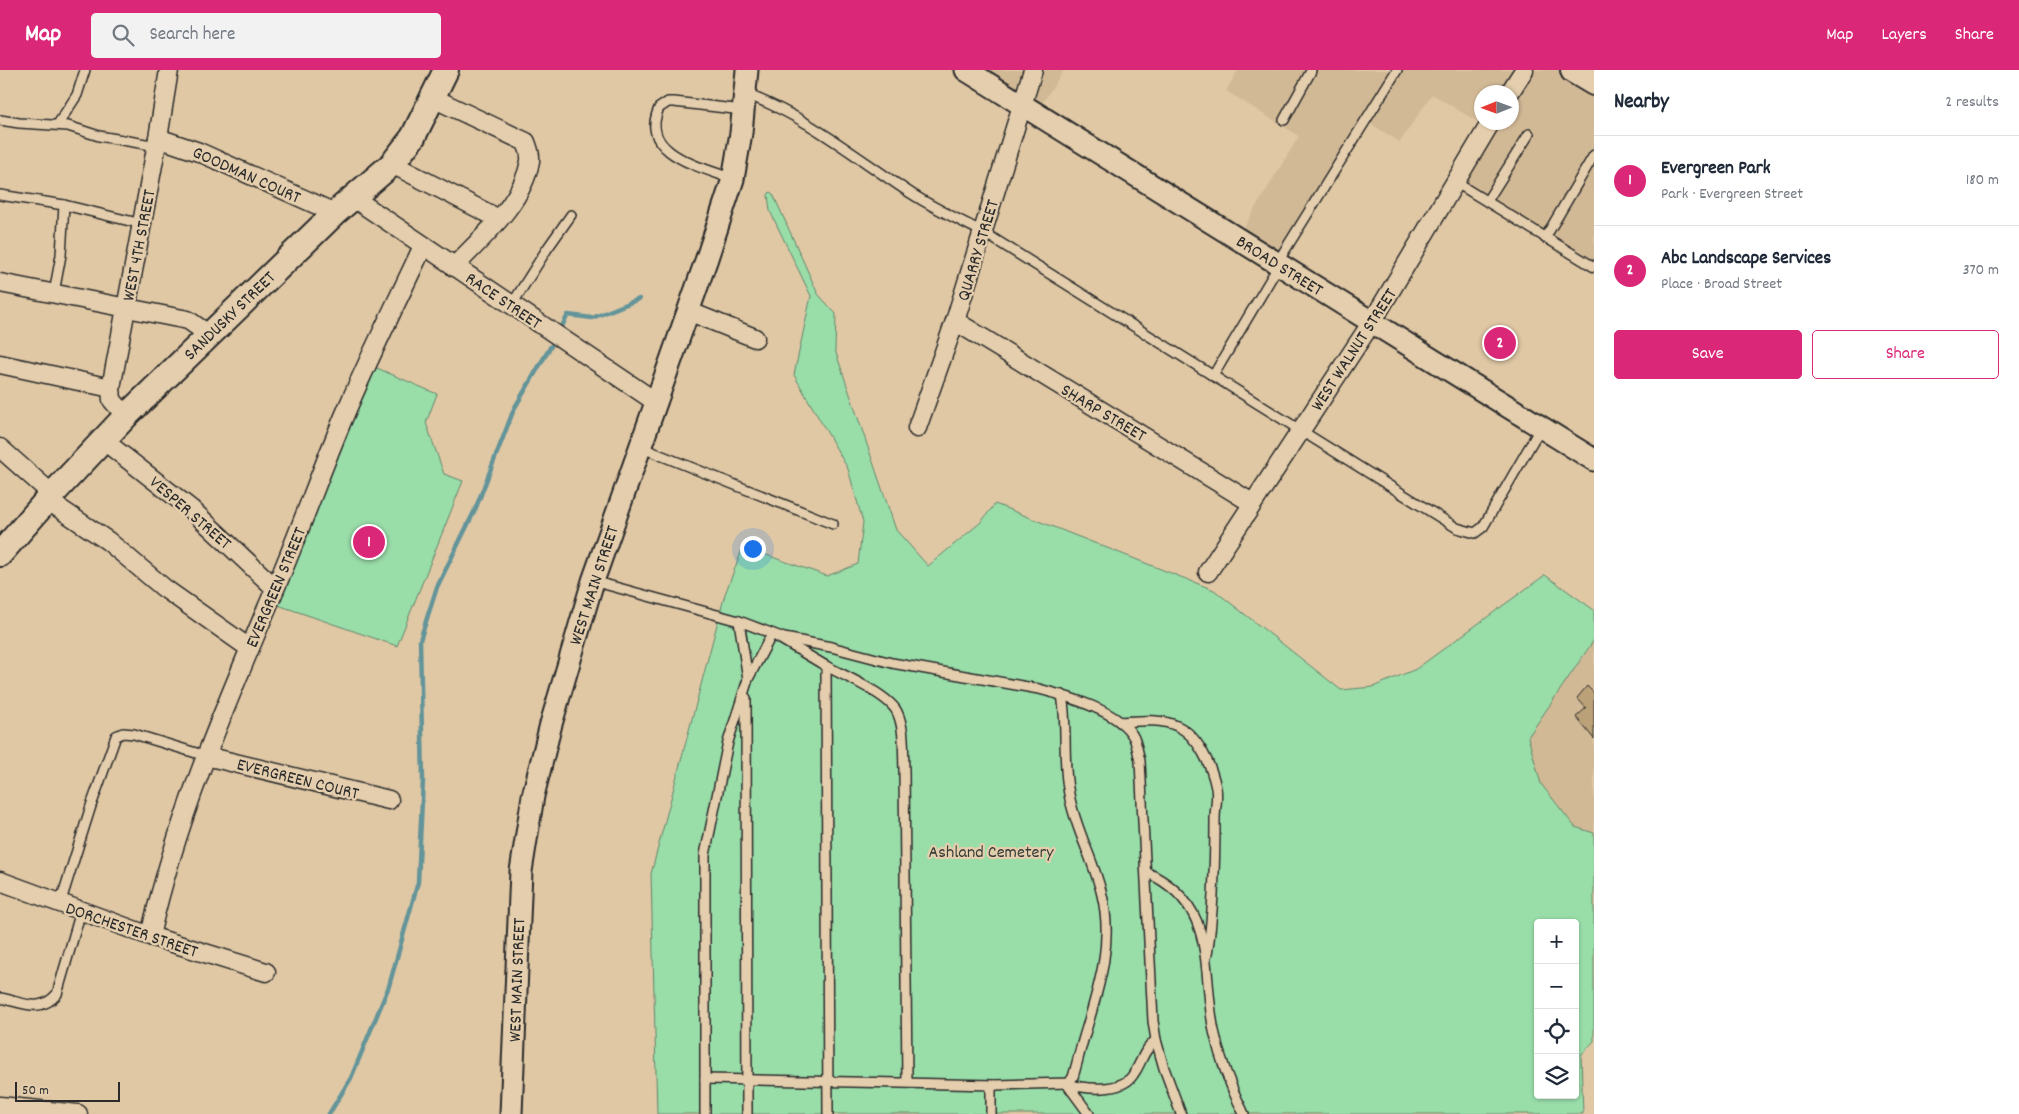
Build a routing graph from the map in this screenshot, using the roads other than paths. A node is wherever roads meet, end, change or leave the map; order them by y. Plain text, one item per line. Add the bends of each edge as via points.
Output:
1 (85, 70) edge
2 (169, 70) edge
3 (446, 70) edge
4 (746, 70) edge
5 (966, 70) edge
6 (1033, 70) edge
7 (1311, 70) edge
8 (1397, 70) edge
9 (1524, 70) edge
10 (1574, 70) edge
11 (1594, 82) edge
12 (1514, 85) edge
13 (433, 98) junction
14 (744, 102) junction
15 (1022, 106) junction
16 (0, 120) edge
17 (1284, 120) dead end
18 (58, 124) junction
19 (1487, 130) edge
20 (1529, 134) dead end
21 (158, 142) junction
22 (1594, 155) edge
23 (392, 164) junction
24 (733, 178) junction
25 (1455, 182) junction
26 (0, 196) edge
27 (352, 197) junction
28 (1487, 202) junction
29 (64, 205) junction
30 (335, 213) junction
31 (572, 215) dead end
32 (499, 219) junction
33 (142, 224) junction
34 (982, 232) junction
35 (1545, 238) junction
36 (423, 246) junction
37 (1278, 264) junction
38 (454, 267) junction
39 (1594, 267) edge
40 (0, 283) edge
41 (54, 293) junction
42 (511, 306) junction
43 (126, 308) junction
44 (688, 311) junction
45 (955, 321) junction
46 (1372, 322) junction
47 (208, 334) junction
48 (754, 338) dead end
49 (0, 364) edge
50 (1213, 376) junction
51 (111, 388) junction
52 (656, 402) junction
53 (126, 416) junction
54 (1541, 427) junction
55 (917, 428) dead end
56 (1300, 431) junction
57 (103, 440) junction
58 (640, 447) junction
59 (0, 448) edge
60 (1594, 460) edge
61 (49, 497) junction
62 (1252, 503) junction
63 (833, 524) dead end
64 (0, 554) edge
65 (1208, 572) dead end
66 (593, 582) junction
67 (275, 588) junction
68 (739, 621) junction
69 (772, 634) junction
70 (249, 648) junction
71 (826, 666) junction
72 (747, 683) junction
73 (1062, 695) junction
74 (1120, 722) junction
75 (206, 756) junction
76 (389, 800) dead end
77 (1146, 872) junction
78 (0, 880) edge
79 (60, 904) junction
80 (81, 911) junction
81 (150, 936) junction
82 (1207, 955) junction
83 (266, 972) dead end
84 (0, 998) edge
85 (1156, 1040) junction
86 (705, 1079) junction
87 (747, 1079) junction
88 (828, 1080) junction
89 (907, 1082) junction
90 (1067, 1084) junction
91 (995, 1085) junction
92 (0, 1106) edge
93 (78, 1114) edge
94 (512, 1114) edge
95 (705, 1114) edge
96 (747, 1114) edge
97 (828, 1114) edge
98 (992, 1114) edge
99 (1089, 1114) edge
100 (1181, 1114) edge
101 (1244, 1114) edge

1 - 18 lane via 77,95
2 - 21 street, WEST 4TH STREET
3 - 13 main road, SANDUSKY STREET
4 - 14 street, WEST MAIN STREET
5 - 15 street, BROAD STREET
6 - 15 street, QUARRY STREET
7 - 17 lane
8 - 37 lane
9 - 12 street
10 - 11 main road
13 - 23 main road, SANDUSKY STREET via 413,137
13 - 32 street via 526,142 530,160 524,183
14 - 24 street, WEST MAIN STREET
14 - 24 lane via 668,102 659,108 654,121 655,134 663,148
14 - 34 lane via 772,104 794,116 914,195
15 - 34 street, QUARRY STREET
15 - 37 street, BROAD STREET
16 - 18 lane
18 - 21 lane via 99,136
19 - 25 street, WEST WALNUT STREET
20 - 28 lane
21 - 30 street, GOODMAN COURT via 200,152
21 - 33 street, WEST 4TH STREET
22 - 35 lane
23 - 27 main road, SANDUSKY STREET
23 - 32 street
24 - 44 street, WEST MAIN STREET
25 - 28 lane
25 - 46 street, WEST WALNUT STREET
26 - 29 lane
27 - 30 main road, SANDUSKY STREET
27 - 36 street, RACE STREET
28 - 35 lane
29 - 33 lane
29 - 41 lane via 61,255
30 - 47 main road, SANDUSKY STREET
31 - 42 lane
32 - 38 street
33 - 43 street, WEST 4TH STREET
34 - 45 street, QUARRY STREET
34 - 50 lane
35 - 39 lane
36 - 38 street, RACE STREET
36 - 67 street, EVERGREEN STREET via 348,406
37 - 46 street, BROAD STREET
37 - 50 lane
38 - 42 street, RACE STREET
40 - 41 street
41 - 43 street
42 - 52 street, RACE STREET
43 - 47 street via 188,320
43 - 51 street, WEST 4TH STREET
44 - 48 street
44 - 52 street, WEST MAIN STREET
45 - 55 street, QUARRY STREET
45 - 62 street, SHARP STREET
46 - 54 street, BROAD STREET
46 - 56 street, WEST WALNUT STREET
47 - 53 main road, SANDUSKY STREET
49 - 51 street
50 - 56 lane
51 - 53 street via 112,400
52 - 58 street, WEST MAIN STREET
53 - 57 main road, SANDUSKY STREET
54 - 56 lane via 1483,527 1475,533 1457,528
54 - 60 street, BROAD STREET
56 - 62 street, WEST WALNUT STREET
57 - 61 main road, SANDUSKY STREET
57 - 67 street, VESPER STREET via 190,509
58 - 63 lane
58 - 66 street, WEST MAIN STREET
59 - 61 street
61 - 64 main road, SANDUSKY STREET
61 - 70 street via 164,588
62 - 65 street, WEST WALNUT STREET
66 - 68 lane
66 - 94 street, WEST MAIN STREET via 551,724 526,832 518,908
67 - 70 street, EVERGREEN STREET
68 - 69 lane
68 - 72 lane
69 - 71 lane
69 - 72 lane
69 - 73 lane via 892,663 1019,684
70 - 75 street, EVERGREEN STREET
71 - 88 lane
71 - 89 lane via 884,698 896,710 900,720 904,769
72 - 86 lane via 728,742 705,855
72 - 87 lane
73 - 74 lane
73 - 90 lane via 1068,792 1077,828 1098,876 1107,930 1097,994 1073,1077
74 - 77 lane via 1134,738 1140,761
74 - 82 lane via 1143,721 1177,726 1200,748 1210,766 1216,790 1216,848 1213,917
75 - 76 street, EVERGREEN COURT
75 - 79 lane via 134,734 116,736
75 - 81 street, EVERGREEN STREET via 172,852
77 - 82 lane via 1168,883 1188,905
77 - 85 lane
78 - 79 street, DORCHESTER STREET
79 - 80 street, DORCHESTER STREET
80 - 81 street, DORCHESTER STREET
80 - 84 lane via 57,994 51,1001 36,1006
81 - 83 street, DORCHESTER STREET
82 - 101 lane via 1214,1030 1227,1074
85 - 90 lane via 1140,1059 1134,1074 1123,1084 1112,1087
85 - 100 lane
86 - 87 lane
86 - 95 lane
87 - 88 lane
87 - 96 lane
88 - 89 lane
88 - 97 lane
89 - 91 lane
90 - 91 lane
90 - 99 lane
91 - 98 lane via 991,1088
92 - 93 street

